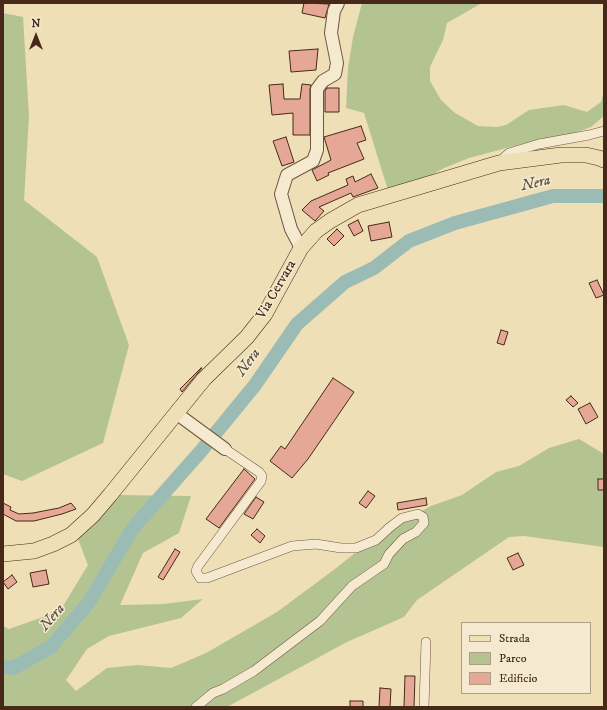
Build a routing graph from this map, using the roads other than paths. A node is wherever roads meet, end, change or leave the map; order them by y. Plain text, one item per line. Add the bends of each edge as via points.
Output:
1 (338, 3) edge
2 (604, 130) edge
3 (602, 158) edge
4 (498, 163) junction
5 (301, 248) junction
6 (176, 413) junction
7 (225, 449) joint
8 (3, 554) edge
9 (426, 642) dead end
10 (196, 707) edge
11 (424, 707) edge

1 - 5 street via 334,11 331,34 337,63 335,74 323,81 317,89 317,150 313,162 287,175 281,194 291,229
2 - 4 street via 508,153
3 - 4 main road, Via Cervara via 561,155
4 - 5 main road, Via Cervara via 358,205 316,231
5 - 6 main road, Via Cervara via 265,314
6 - 7 street
6 - 8 main road, Via Cervara via 110,495 72,535 34,551
7 - 10 street via 259,472 262,479 196,568 196,574 200,578 207,578 292,546 316,544 356,548 376,540 402,518 418,514 423,518 424,524 403,539 389,554 384,564 352,586 320,621 254,671 223,690 213,693
9 - 11 street

